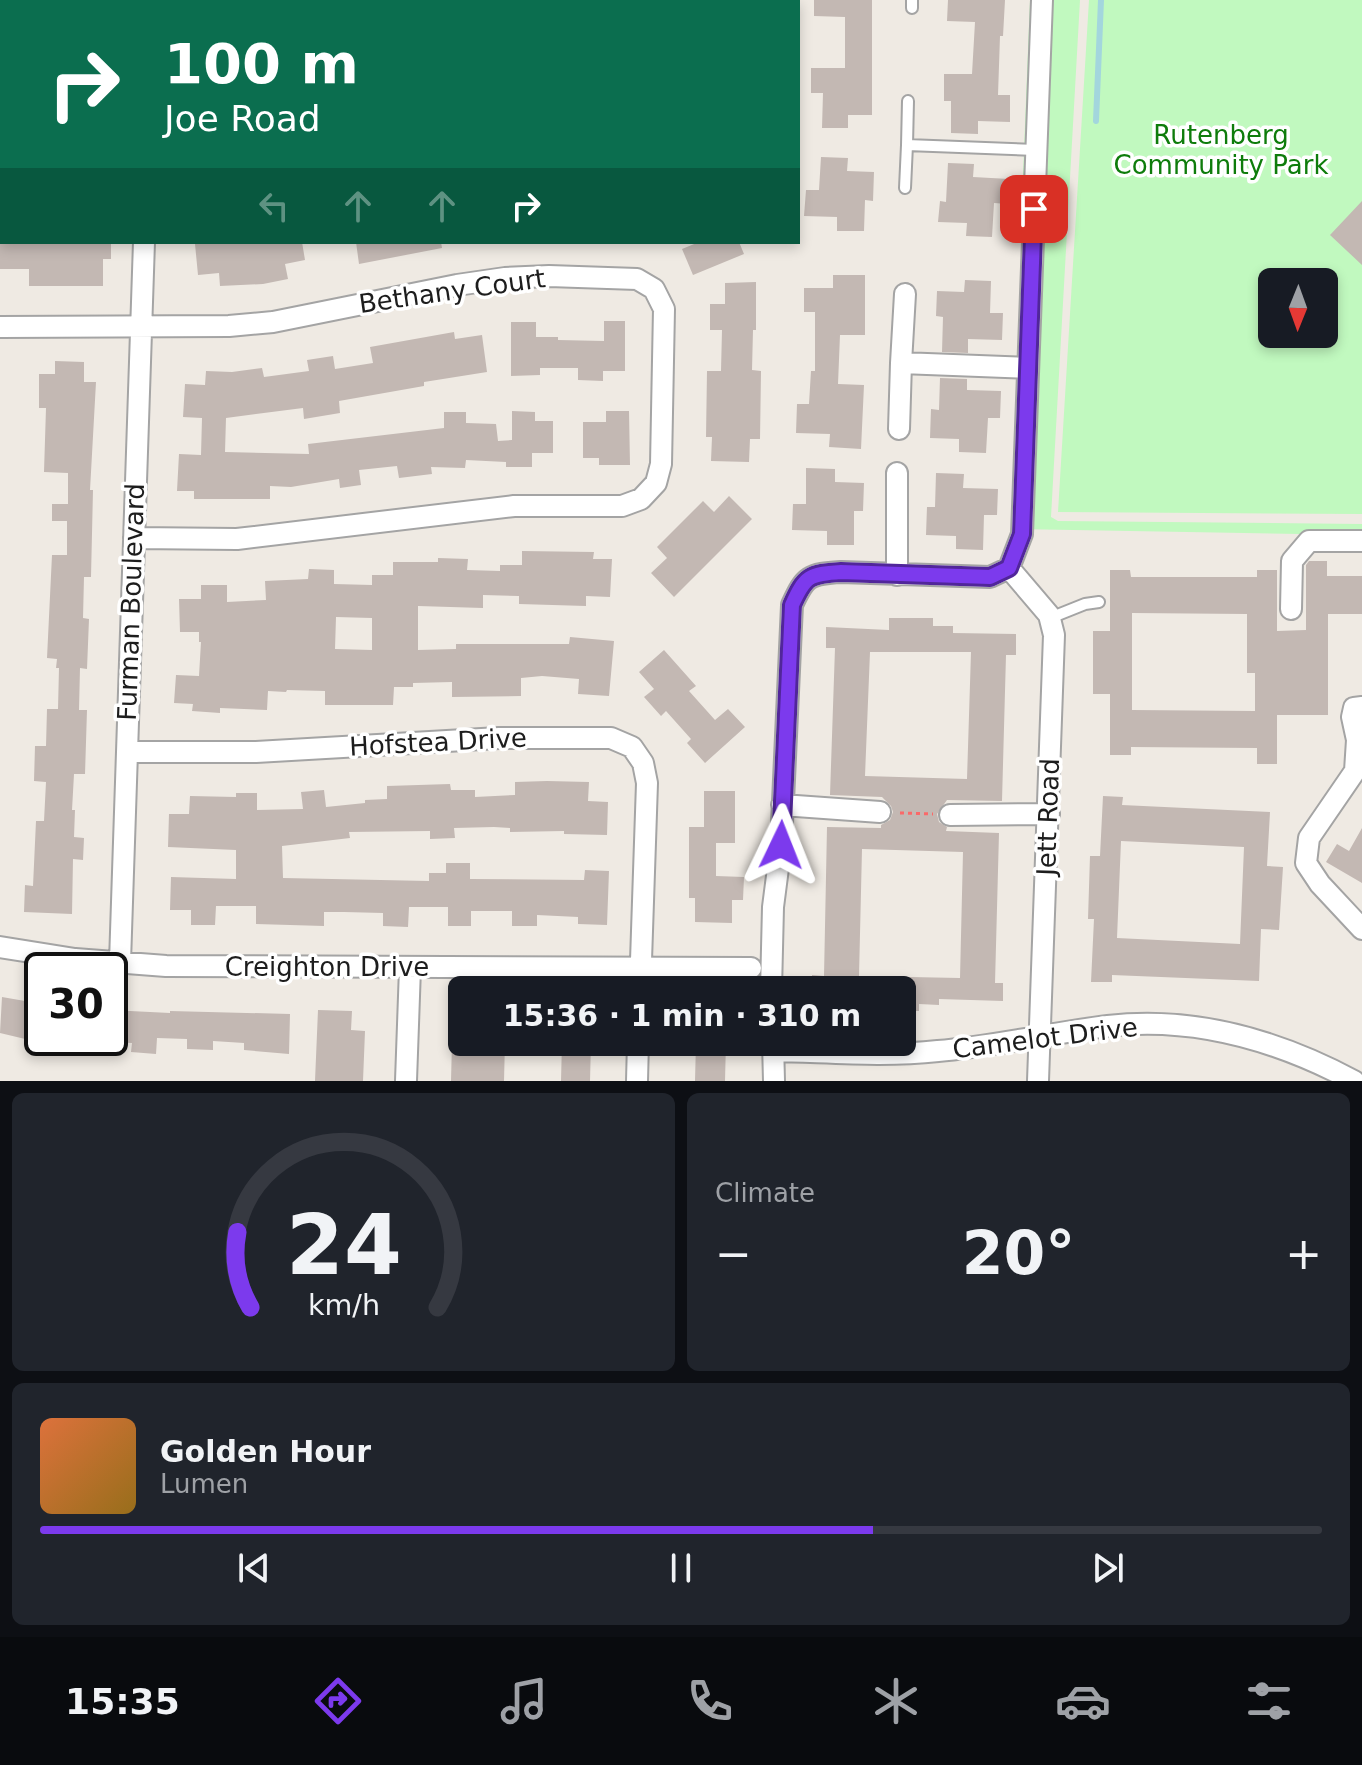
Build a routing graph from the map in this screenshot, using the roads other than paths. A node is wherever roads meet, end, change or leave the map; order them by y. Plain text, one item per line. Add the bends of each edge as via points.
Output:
1 (1042, 0) edge
2 (908, 101) dead end
3 (907, 145) junction
4 (1036, 150) junction
5 (905, 188) dead end
6 (144, 244) edge
7 (905, 294) dead end
8 (0, 327) edge
9 (140, 327) junction
10 (901, 363) junction
11 (1028, 368) junction
12 (899, 429) dead end
13 (897, 473) dead end
14 (134, 538) junction
15 (1362, 541) edge
16 (1009, 568) junction
17 (897, 575) junction
18 (1099, 602) dead end
19 (1291, 609) dead end
20 (1050, 618) junction
21 (1362, 707) edge
22 (127, 752) junction
23 (782, 805) junction
24 (880, 812) road end
25 (1049, 814) junction
26 (950, 815) road end
27 (1362, 929) edge
28 (0, 947) edge
29 (31, 952) edge
30 (120, 952) edge
31 (128, 963) edge
32 (640, 966) junction
33 (410, 968) junction
34 (751, 968) dead end
35 (640, 976) edge
36 (771, 976) edge
37 (1040, 1036) junction
38 (916, 1052) edge
39 (638, 1056) edge
40 (774, 1056) edge
41 (406, 1081) edge
42 (637, 1081) edge
43 (774, 1081) edge
44 (1038, 1081) edge
45 (1354, 1081) edge

1 - 4 street
2 - 3 lane
3 - 4 lane
3 - 5 lane
4 - 11 street
6 - 9 street, Furman Boulevard
7 - 10 street
8 - 9 street, Bethany Court
9 - 14 street, Furman Boulevard
9 - 14 street, Bethany Court via 273,322 457,285 549,276 637,279 654,289 664,309 665,331 661,464 656,483 641,499 622,506 514,506 237,539
10 - 11 street
10 - 12 street
11 - 16 street via 1022,534
13 - 17 street
14 - 22 street, Furman Boulevard
15 - 19 street via 1309,541 1292,561
16 - 17 street via 990,577
16 - 20 street
17 - 23 street via 821,574 803,582 792,605
18 - 20 lane
20 - 25 street, Jett Road via 1054,635
21 - 27 street via 1354,708 1352,717 1355,771 1309,838 1306,863
22 - 30 street, Furman Boulevard
22 - 32 street, Hofstea Drive via 611,738 632,747 647,783
23 - 24 street
23 - 36 street
25 - 26 street
25 - 37 street, Jett Road
28 - 29 street, Creighton Drive
31 - 33 street, Creighton Drive
32 - 33 street, Creighton Drive
32 - 34 street, Creighton Drive
32 - 35 street
33 - 41 street
37 - 38 street, Camelot Drive
37 - 44 street, Jett Road
37 - 45 street, Camelot Drive via 1111,1026 1198,1028 1265,1042
39 - 42 street
40 - 43 street

